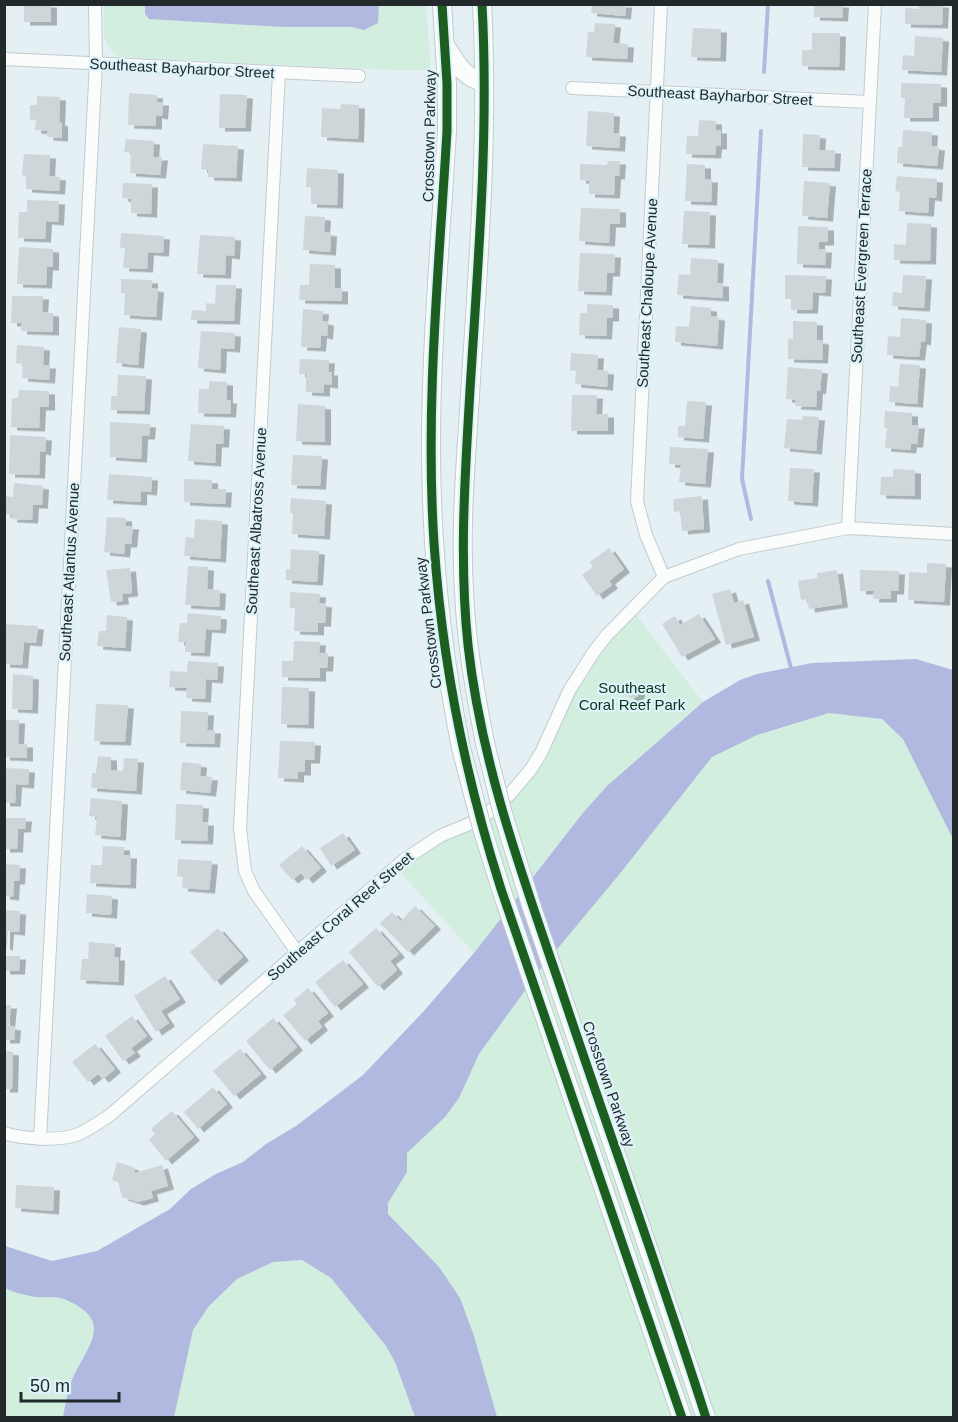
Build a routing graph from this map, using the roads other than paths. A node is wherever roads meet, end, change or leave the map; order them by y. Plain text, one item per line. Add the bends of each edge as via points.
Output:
1 (95, 4) edge
2 (442, 4) edge
3 (482, 4) edge
4 (661, 4) edge
5 (875, 4) edge
6 (445, 43) junction
7 (4, 59) edge
8 (96, 63) junction
9 (279, 73) junction
10 (359, 76) dead end
11 (484, 82) junction
12 (572, 88) dead end
13 (657, 93) junction
14 (869, 102) junction
15 (848, 528) junction
16 (954, 534) edge
17 (664, 577) junction
18 (297, 952) junction
19 (4, 1133) edge
20 (40, 1138) junction
21 (682, 1418) edge
22 (706, 1418) edge

1 - 8 street, Southeast Atlantus Avenue
2 - 6 main road, Crosstown Parkway
3 - 11 main road, Crosstown Parkway
4 - 13 street, Southeast Chaloupe Avenue
5 - 14 street, Southeast Evergreen Terrace
6 - 11 main road via 465,74
6 - 21 main road, Crosstown Parkway, bridge via 447,131 432,414 432,512 442,630 461,748 501,889
7 - 8 street, Southeast Bayharbor Street
8 - 9 street, Southeast Bayharbor Street
8 - 20 street, Southeast Atlantus Avenue
9 - 10 street, Southeast Bayharbor Street
9 - 18 street, Southeast Albatross Avenue via 240,828 245,870 254,891
11 - 22 main road, Crosstown Parkway, bridge via 484,157 464,483 463,556 469,649 485,743 502,811
12 - 13 street, Southeast Bayharbor Street
13 - 14 street, Southeast Bayharbor Street
13 - 17 street, Southeast Chaloupe Avenue via 637,501
14 - 15 street, Southeast Evergreen Terrace
15 - 16 street, Southeast Coral Reef Street
15 - 17 street, Southeast Coral Reef Street via 739,549
17 - 18 street, Southeast Coral Reef Street via 592,653 569,691 541,753 509,795 481,819 440,836 405,859
18 - 20 street, Southeast Coral Reef Street via 109,1116 75,1136
19 - 20 street, Southeast Coral Reef Street

